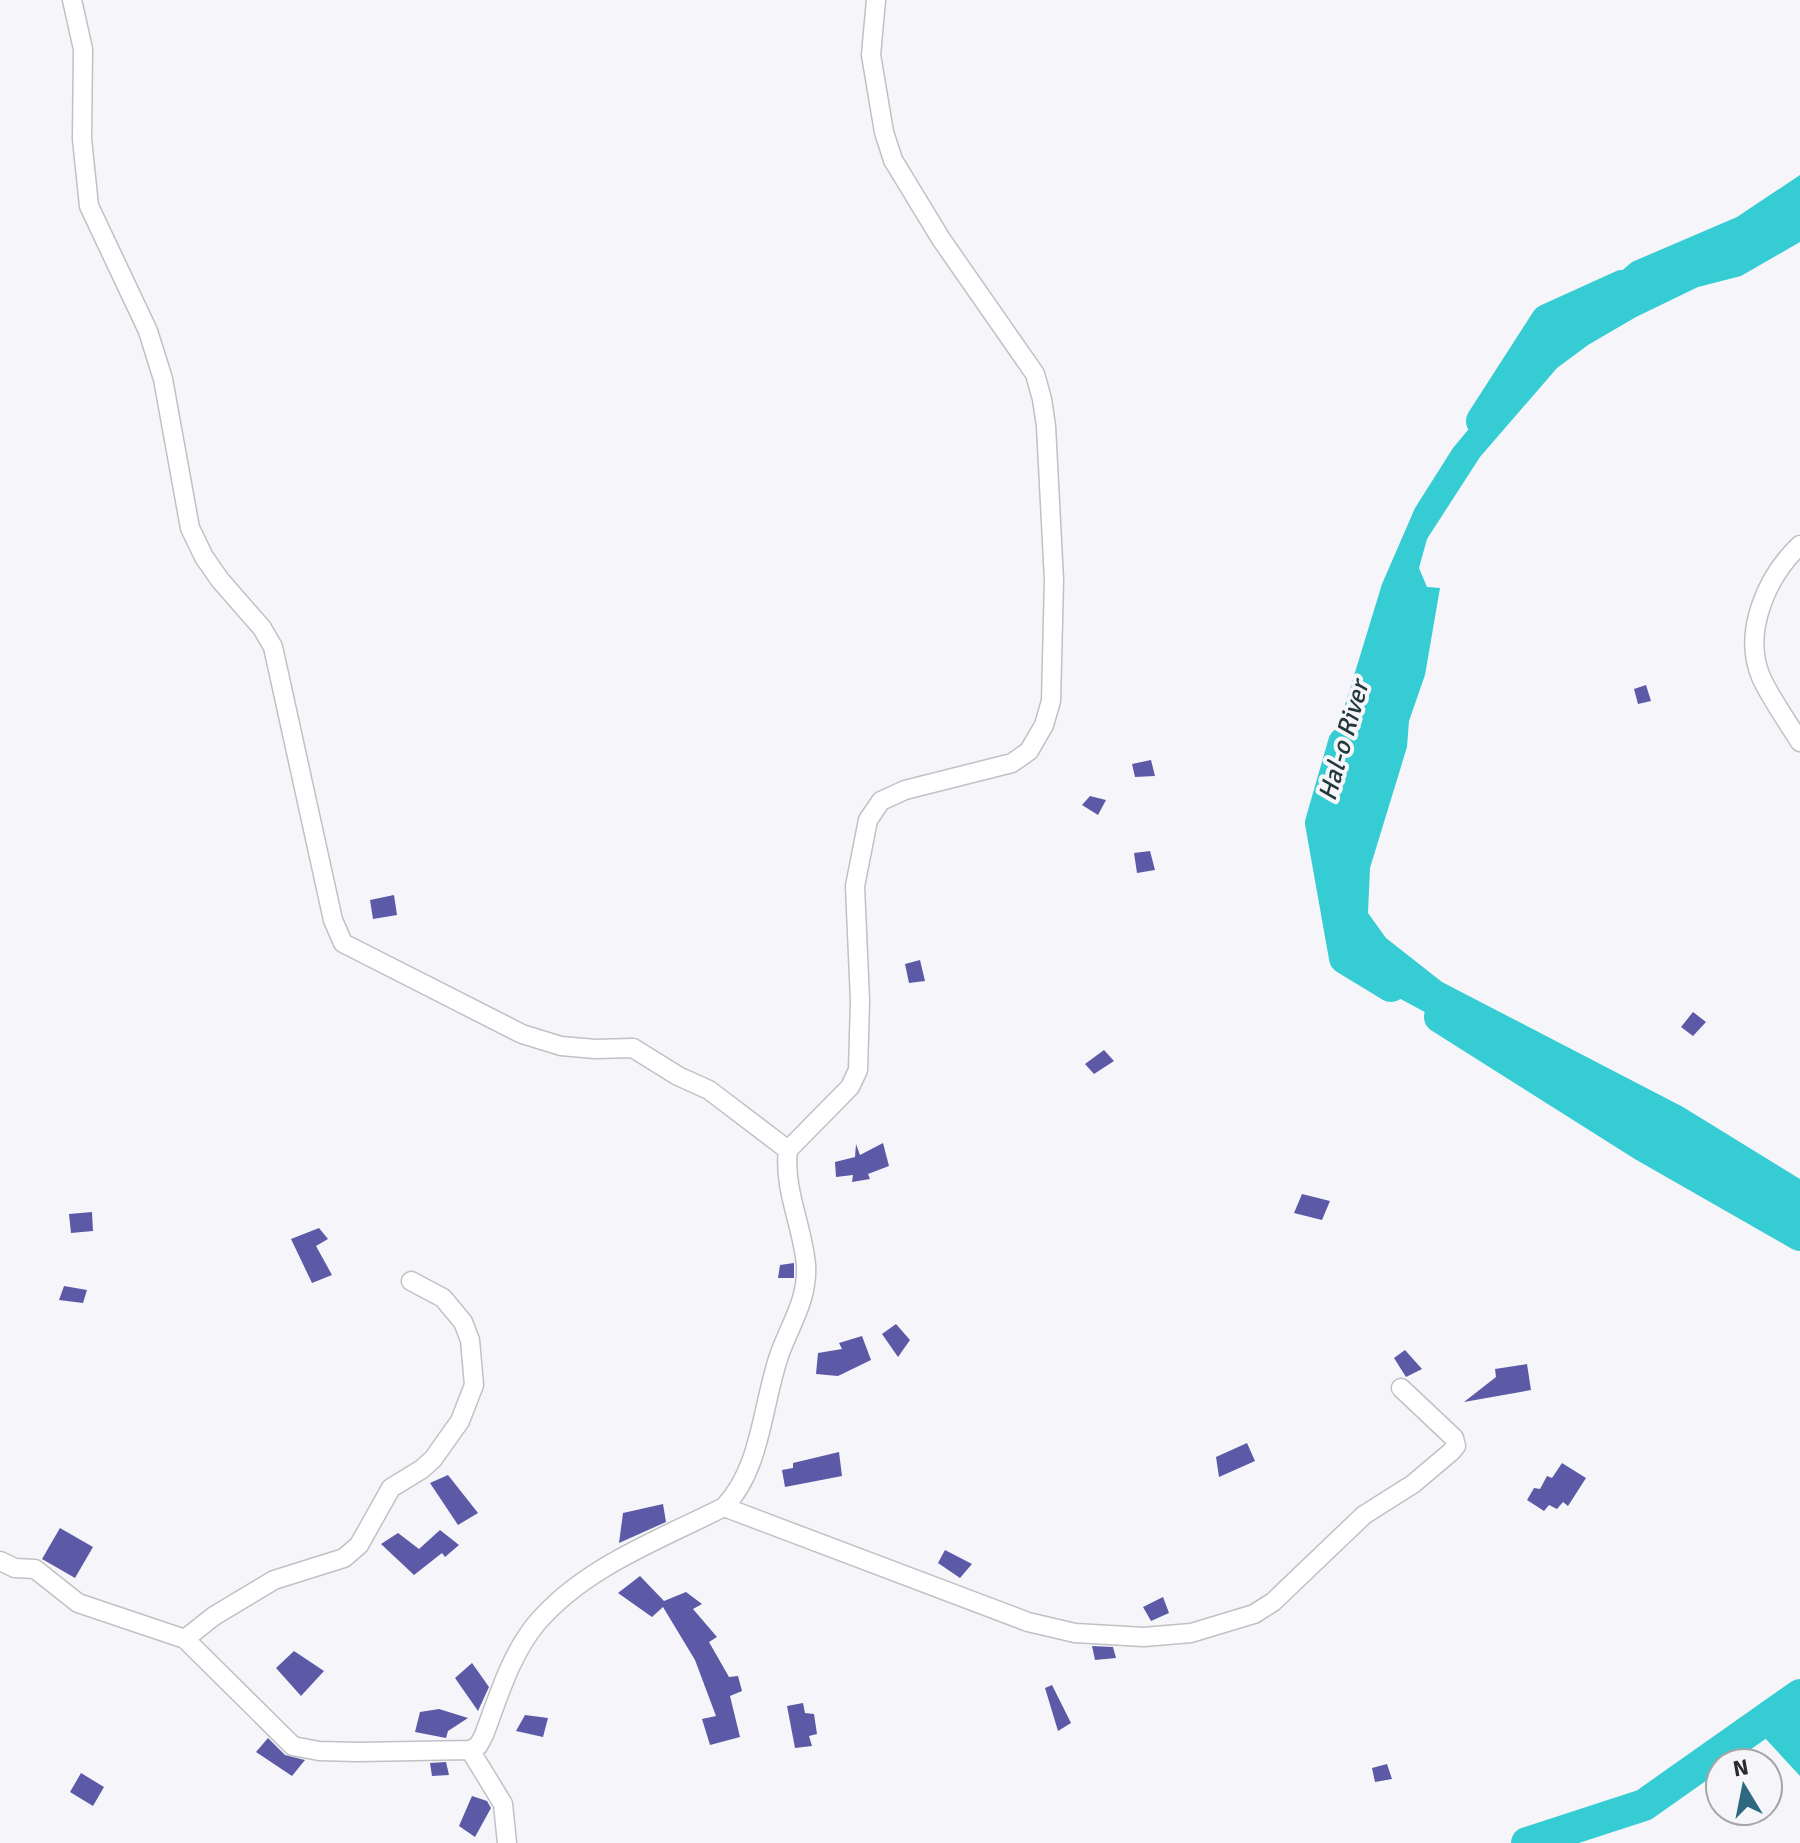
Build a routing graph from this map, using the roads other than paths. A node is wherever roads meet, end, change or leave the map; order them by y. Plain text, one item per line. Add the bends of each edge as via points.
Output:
1 (72, 0) edge
2 (876, 0) edge
3 (1800, 545) edge
4 (1800, 742) edge
5 (788, 1150) junction
6 (411, 1281) dead end
7 (1401, 1388) dead end
8 (724, 1507) junction
9 (0, 1561) edge
10 (185, 1639) junction
11 (470, 1750) junction
12 (507, 1843) edge

1 - 5 street via 83,49 82,139 89,206 148,331 163,379 190,528 220,580 273,647 333,920 343,943 522,1034 561,1046 633,1048 709,1090
2 - 5 street via 871,55 893,160 1035,374 1042,399 1054,580 1051,701 1029,751 1012,763 905,790 881,801 868,820 855,886 858,1070 850,1087
3 - 4 street via 1777,572 1755,626 1761,676
5 - 8 street via 805,1286 739,1491
6 - 10 street via 443,1298 467,1331 474,1385 460,1421 433,1459 391,1488 359,1545 344,1558 274,1580
7 - 8 street via 1454,1438 1452,1451 1364,1515 1273,1602 1254,1614 1191,1633 1114,1636 1028,1622
8 - 11 street via 597,1570 560,1600 535,1625 509,1668 484,1735
9 - 10 street via 35,1569 78,1603
10 - 11 street via 293,1746 358,1752
11 - 12 street via 503,1804

